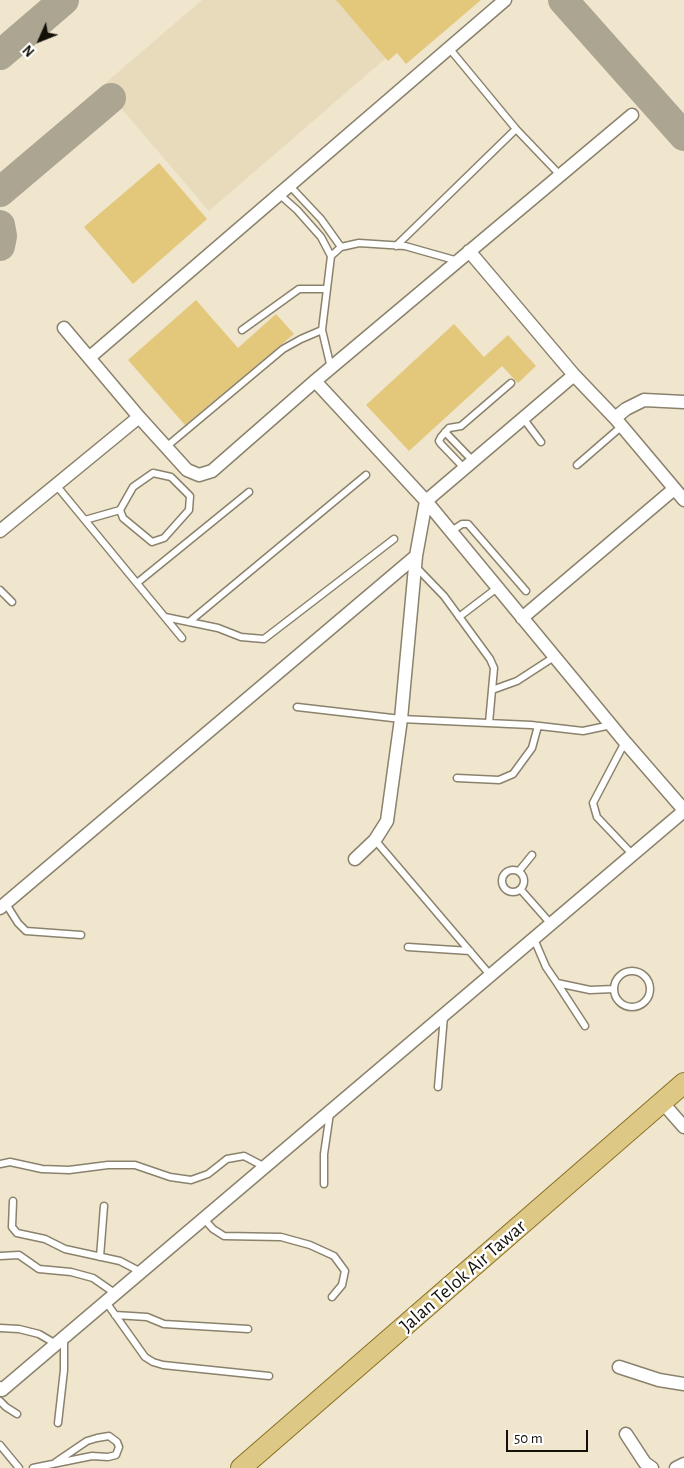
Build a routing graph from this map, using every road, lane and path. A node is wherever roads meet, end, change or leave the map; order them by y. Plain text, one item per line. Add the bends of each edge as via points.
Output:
1 (505, 0) edge
2 (450, 48) junction
3 (632, 114) dead end
4 (516, 129) junction
5 (560, 175) junction
6 (290, 185) junction
7 (279, 194) junction
8 (396, 246) junction
9 (341, 247) junction
10 (469, 251) junction
11 (331, 256) junction
12 (458, 261) junction
13 (328, 289) junction
14 (64, 328) dead end
15 (242, 330) dead end
16 (322, 330) junction
17 (90, 357) junction
18 (331, 368) junction
19 (574, 375) junction
20 (315, 381) junction
21 (512, 384) dead end
22 (684, 402) edge
23 (139, 417) junction
24 (523, 418) junction
25 (619, 422) junction
26 (445, 432) junction
27 (541, 442) dead end
28 (166, 447) junction
29 (469, 465) junction
30 (577, 465) dead end
31 (366, 475) dead end
32 (56, 485) junction
33 (674, 489) junction
34 (249, 492) dead end
35 (684, 500) edge
36 (426, 501) junction
37 (120, 510) junction
38 (85, 520) junction
39 (0, 531) edge
40 (450, 532) junction
41 (394, 539) dead end
42 (415, 560) junction
43 (137, 583) junction
44 (497, 588) junction
45 (0, 590) edge
46 (526, 591) dead end
47 (12, 602) dead end
48 (165, 617) junction
49 (459, 618) junction
50 (522, 618) junction
51 (189, 622) junction
52 (182, 638) dead end
53 (554, 657) junction
54 (492, 690) junction
55 (297, 706) dead end
56 (401, 720) junction
57 (489, 724) junction
58 (611, 725) junction
59 (538, 726) junction
60 (625, 742) junction
61 (457, 778) dead end
62 (684, 811) edge
63 (375, 840) junction
64 (532, 855) dead end
65 (633, 855) junction
66 (355, 859) dead end
67 (519, 871) junction
68 (521, 890) junction
69 (3, 906) edge
70 (551, 924) junction
71 (81, 935) dead end
72 (534, 939) junction
73 (408, 947) dead end
74 (470, 951) junction
75 (491, 976) junction
76 (557, 983) junction
77 (614, 989) junction
78 (444, 1015) junction
79 (585, 1026) dead end
80 (684, 1083) edge
81 (438, 1088) dead end
82 (662, 1102) junction
83 (330, 1112) junction
84 (684, 1127) edge
85 (0, 1159) edge
86 (10, 1162) junction
87 (0, 1164) edge
88 (265, 1167) junction
89 (324, 1184) dead end
90 (13, 1202) dead end
91 (104, 1206) dead end
92 (204, 1219) junction
93 (0, 1256) edge
94 (100, 1257) junction
95 (142, 1272) junction
96 (332, 1296) dead end
97 (111, 1298) junction
98 (115, 1314) junction
99 (0, 1328) edge
100 (248, 1329) dead end
101 (60, 1341) junction
102 (619, 1367) dead end
103 (269, 1376) dead end
104 (684, 1384) edge
105 (1, 1393) edge
106 (17, 1414) dead end
107 (58, 1423) dead end
108 (626, 1434) dead end
109 (0, 1445) edge
110 (56, 1462) junction
111 (684, 1464) edge
112 (19, 1467) edge
113 (33, 1468) edge
114 (241, 1468) edge
115 (652, 1468) edge
116 (676, 1468) edge

1 - 2 street
2 - 4 lane
2 - 6 street
3 - 5 street
4 - 5 lane
4 - 8 lane
5 - 10 street
6 - 7 street
6 - 9 lane
7 - 11 lane via 321,237
7 - 17 street
8 - 9 lane via 359,244
8 - 12 lane
9 - 11 lane
10 - 12 street
10 - 19 street
11 - 13 lane
12 - 18 street
13 - 15 lane via 298,289
13 - 16 lane
14 - 17 street
16 - 18 lane
16 - 28 lane via 283,349
17 - 23 street
18 - 20 street
19 - 24 street
19 - 25 street
20 - 28 street via 212,471 198,475 187,470
20 - 36 street
21 - 26 lane via 461,426
22 - 25 street via 644,400 626,409
23 - 28 street
23 - 32 street
24 - 27 lane
24 - 29 street
25 - 30 lane
25 - 33 street
26 - 29 lane
26 - 29 lane via 439,441
29 - 36 street
31 - 51 lane
32 - 38 lane
32 - 39 street
33 - 35 street
33 - 50 street
34 - 43 lane
36 - 40 street
36 - 42 street
37 - 37 lane via 123,518 152,542 164,538 189,510 190,496 171,477 153,473 133,487
37 - 38 lane
38 - 43 lane
40 - 44 street
40 - 46 lane via 468,524
41 - 51 lane via 264,639 241,637
42 - 49 lane
42 - 56 street
42 - 69 street
43 - 48 lane
44 - 49 lane
44 - 50 street
45 - 47 lane
48 - 51 lane
48 - 52 lane
49 - 54 lane via 490,659 494,668
50 - 53 street
53 - 54 lane via 517,681
53 - 58 street
54 - 57 lane
55 - 56 lane
56 - 57 lane
56 - 63 street via 387,821
57 - 59 lane
58 - 59 lane via 583,731
58 - 60 street
59 - 61 lane via 532,748 513,774 499,780
60 - 62 street
60 - 65 lane via 593,803 597,817
62 - 65 street
63 - 66 street
63 - 74 lane
64 - 67 lane
65 - 70 street
67 - 68 lane via 524,880
67 - 68 lane via 505,872 502,886 514,893
68 - 70 lane
69 - 71 lane via 26,930
70 - 72 street
72 - 75 street
72 - 76 lane
73 - 74 lane
74 - 75 lane
75 - 78 street
76 - 77 lane via 590,990
76 - 79 lane
77 - 77 lane via 624,972 644,975 650,983 650,994 635,1007 617,999
78 - 81 lane
78 - 83 street
80 - 82 main road, Jalan Telok Air Tawar
82 - 84 street
82 - 114 main road, Jalan Telok Air Tawar
83 - 88 street
83 - 89 lane
85 - 86 lane
86 - 87 lane
86 - 88 lane via 42,1169 69,1170 135,1165 170,1177 191,1180 208,1174 227,1159 244,1156
88 - 92 street
90 - 94 lane via 12,1228 16,1233
91 - 94 lane
92 - 95 street
92 - 96 lane via 224,1236 280,1237 334,1256 345,1271 342,1285
93 - 97 lane via 19,1254 38,1269 93,1278
94 - 95 lane via 120,1261
95 - 97 street
97 - 98 lane
97 - 101 street
98 - 100 lane via 147,1316 164,1324
98 - 103 lane via 152,1362
99 - 101 lane via 19,1329
101 - 105 street
101 - 107 lane via 64,1370
102 - 104 street
105 - 106 lane via 6,1407
108 - 115 street via 645,1463
109 - 112 lane
110 - 110 lane via 97,1438 108,1436 119,1447 116,1455 108,1458 92,1456
110 - 113 lane
111 - 116 street
112 - 113 lane

